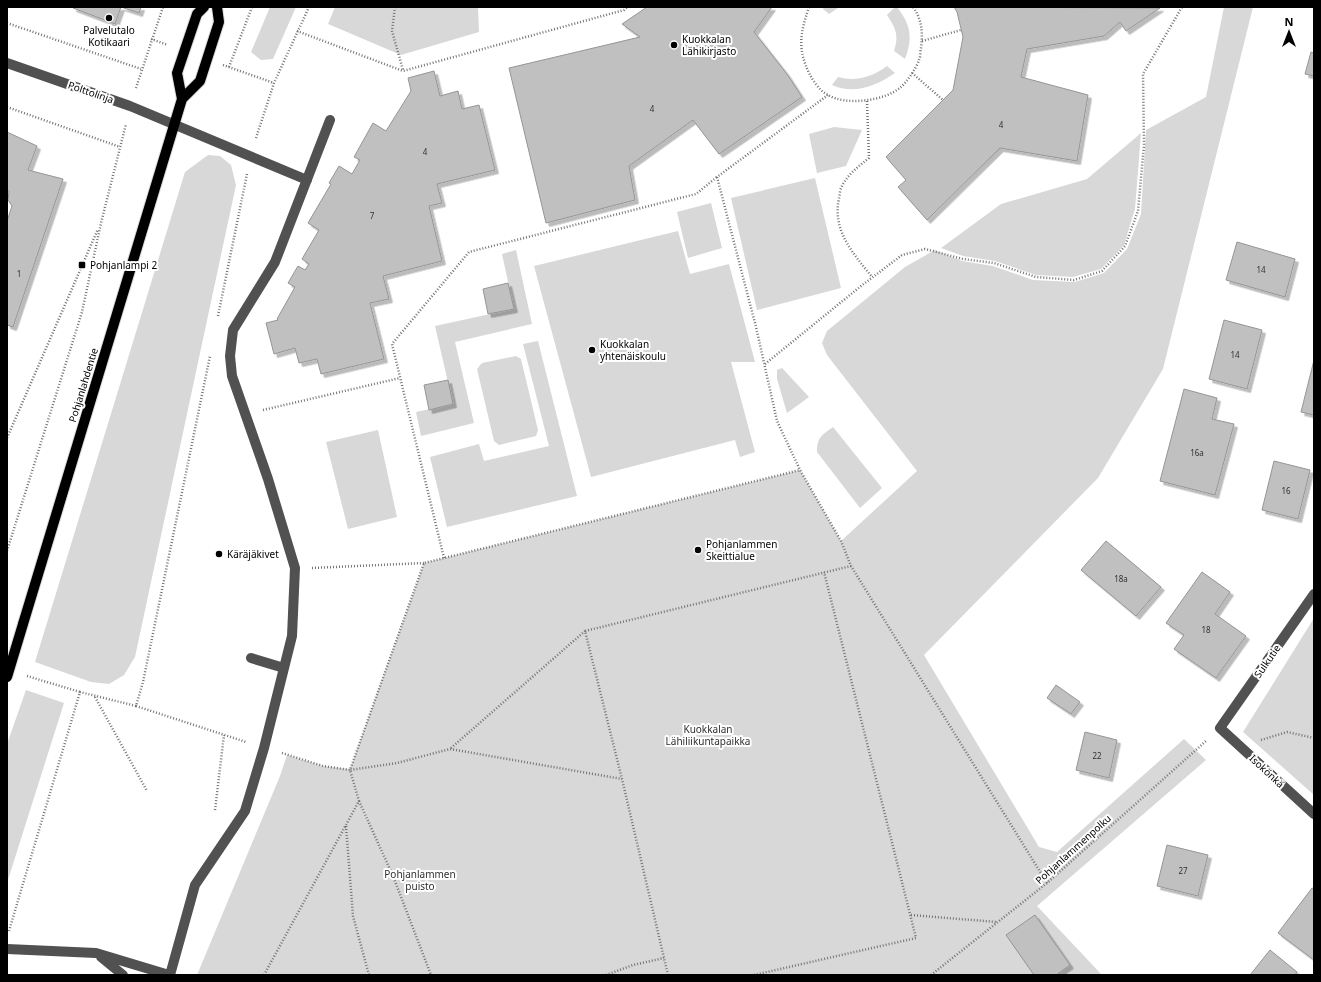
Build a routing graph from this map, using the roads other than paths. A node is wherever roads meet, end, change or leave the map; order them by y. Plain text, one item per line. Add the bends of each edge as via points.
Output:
1 (204, 7) edge
2 (217, 7) edge
3 (7, 63) edge
4 (182, 99) junction
5 (330, 120) dead end
6 (174, 123) junction
7 (307, 180) junction
8 (1314, 594) edge
9 (251, 658) dead end
10 (284, 668) junction
11 (7, 678) edge
12 (1220, 728) joint
13 (1314, 814) edge
14 (7, 949) edge
15 (96, 953) junction
16 (123, 975) edge
17 (169, 975) edge

1 - 4 main road, Pohjanlahdentie via 197,14 178,74
2 - 4 main road, Pohjanlahdentie via 219,22 200,80
3 - 6 street, Polttolinja
4 - 6 main road, Pohjanlahdentie
5 - 7 street
6 - 7 street, Polttolinja
6 - 11 main road, Pohjanlahdentie, bridge
7 - 10 street via 275,262 233,330 230,356 232,376 295,568 292,636
8 - 12 street, Sulkutie
9 - 10 street
10 - 17 street via 245,811 195,884
12 - 13 street, Isokönkä
14 - 15 street
15 - 16 street
15 - 17 street

